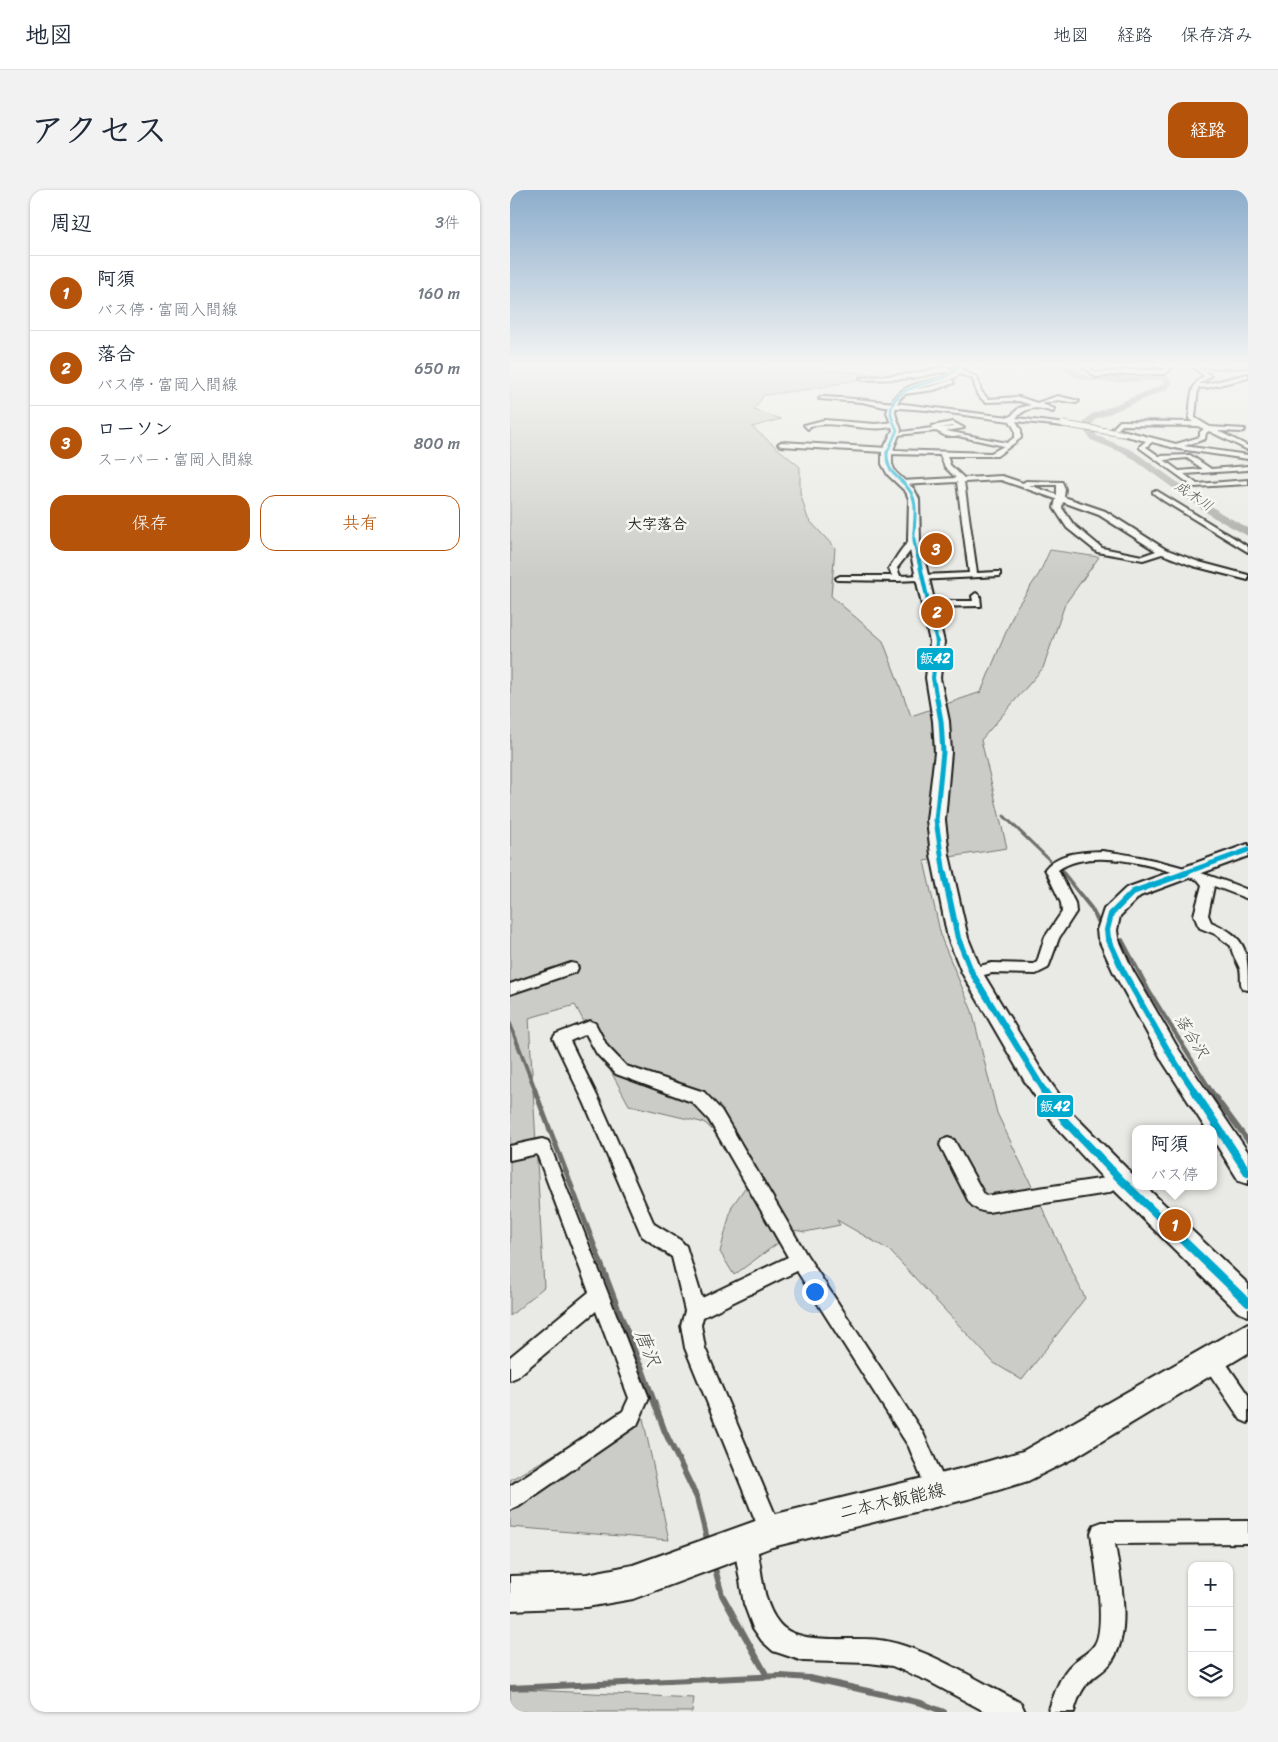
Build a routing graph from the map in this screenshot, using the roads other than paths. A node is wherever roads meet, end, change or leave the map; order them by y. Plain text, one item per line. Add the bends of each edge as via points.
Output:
1 (893, 436) edge
2 (967, 436) edge
3 (1018, 436) edge
4 (1115, 436) edge
5 (1116, 436) edge
6 (1203, 436) edge
7 (1222, 436) edge
8 (1124, 438) junction
9 (1226, 438) junction
10 (1248, 438) edge
11 (1142, 439) joint
12 (1150, 441) junction
13 (780, 444) dead end
14 (1008, 445) junction
15 (1131, 445) dead end
16 (1175, 447) junction
17 (1138, 448) dead end
18 (1248, 448) edge
19 (887, 451) junction
20 (943, 454) junction
21 (1248, 457) edge
22 (1158, 458) junction
23 (1248, 468) edge
24 (1210, 470) junction
25 (1177, 473) junction
26 (961, 480) junction
27 (1248, 482) edge
28 (901, 483) junction
29 (1019, 484) junction
30 (1198, 486) junction
31 (1155, 492) dead end
32 (1203, 494) dead end
33 (1060, 498) junction
34 (914, 542) junction
35 (1248, 550) edge
36 (1162, 552) junction
37 (973, 574) junction
38 (997, 574) dead end
39 (840, 578) dead end
40 (923, 578) junction
41 (1248, 578) edge
42 (896, 579) junction
43 (976, 596) dead end
44 (929, 604) junction
45 (1248, 850) edge
46 (1194, 875) junction
47 (1248, 895) edge
48 (1242, 944) edge
49 (571, 968) dead end
50 (972, 973) junction
51 (1248, 985) edge
52 (510, 990) edge
53 (1216, 1125) edge
54 (1217, 1126) edge
55 (948, 1145) dead end
56 (510, 1153) edge
57 (1248, 1173) edge
58 (1120, 1179) junction
59 (800, 1260) junction
60 (599, 1296) junction
61 (1248, 1303) edge
62 (694, 1311) junction
63 (1248, 1337) edge
64 (1212, 1360) junction
65 (510, 1370) edge
66 (1248, 1413) edge
67 (938, 1491) junction
68 (510, 1499) edge
69 (1248, 1532) edge
70 (736, 1543) junction
71 (510, 1593) edge
72 (1012, 1712) edge
73 (1061, 1712) edge

1 - 19 main road
2 - 14 street
3 - 14 street
4 - 8 street, bridge
5 - 8 street
6 - 16 street
7 - 9 street
8 - 11 street
9 - 10 street
9 - 18 street
11 - 12 street
12 - 16 street
12 - 22 street via 1142,447
13 - 19 street
14 - 20 street via 991,455
15 - 17 street
16 - 21 street
19 - 20 street
19 - 28 main road via 891,473
20 - 26 street via 947,466
22 - 24 street via 1188,456
22 - 25 street
23 - 24 street
24 - 25 street
25 - 30 street
26 - 28 street
26 - 29 street via 999,477
26 - 37 street
27 - 30 street
28 - 34 main road via 914,499
29 - 33 street
29 - 33 street via 1058,482 1062,489
30 - 32 street
31 - 35 street
33 - 36 street via 1109,516
33 - 36 street via 1058,508 1070,526 1100,550 1143,558
34 - 40 main road
34 - 42 street via 893,568
36 - 41 street
37 - 38 street
37 - 40 street
39 - 42 street
40 - 42 street
40 - 44 main road
43 - 44 street via 978,604
44 - 50 main road via 937,642 933,678 942,735 936,820 940,855 958,938
45 - 46 main road
46 - 47 street
46 - 48 street via 1208,885 1201,915 1205,925
46 - 50 street via 1121,856 1066,858 1051,869 1068,903 1069,912 1052,937 1043,965 1036,969 992,968
46 - 53 main road via 1141,888 1129,895 1111,914 1107,930 1123,971 1171,1056
48 - 51 street via 1238,954 1247,969
49 - 52 street
50 - 58 main road via 1051,1102
54 - 57 main road
55 - 58 street via 980,1203 1108,1185
56 - 60 street via 542,1146
58 - 61 main road
59 - 62 street
59 - 62 street via 734,1144 715,1115 698,1097 621,1070 602,1050 590,1027 560,1038 648,1230 680,1252
59 - 67 street via 916,1440
60 - 65 street
60 - 68 street via 639,1398 630,1418
62 - 70 street via 691,1325 695,1348
63 - 64 main road, 二本木飯能線
64 - 66 street
64 - 67 main road, 二本木飯能線 via 1028,1465
67 - 70 main road, 二本木飯能線
69 - 73 street via 1102,1534 1112,1633 1105,1651 1091,1667 1079,1674 1068,1691
70 - 71 main road, 二本木飯能線 via 612,1587
70 - 72 street via 758,1614 780,1643 797,1649 826,1648 890,1654 917,1664

